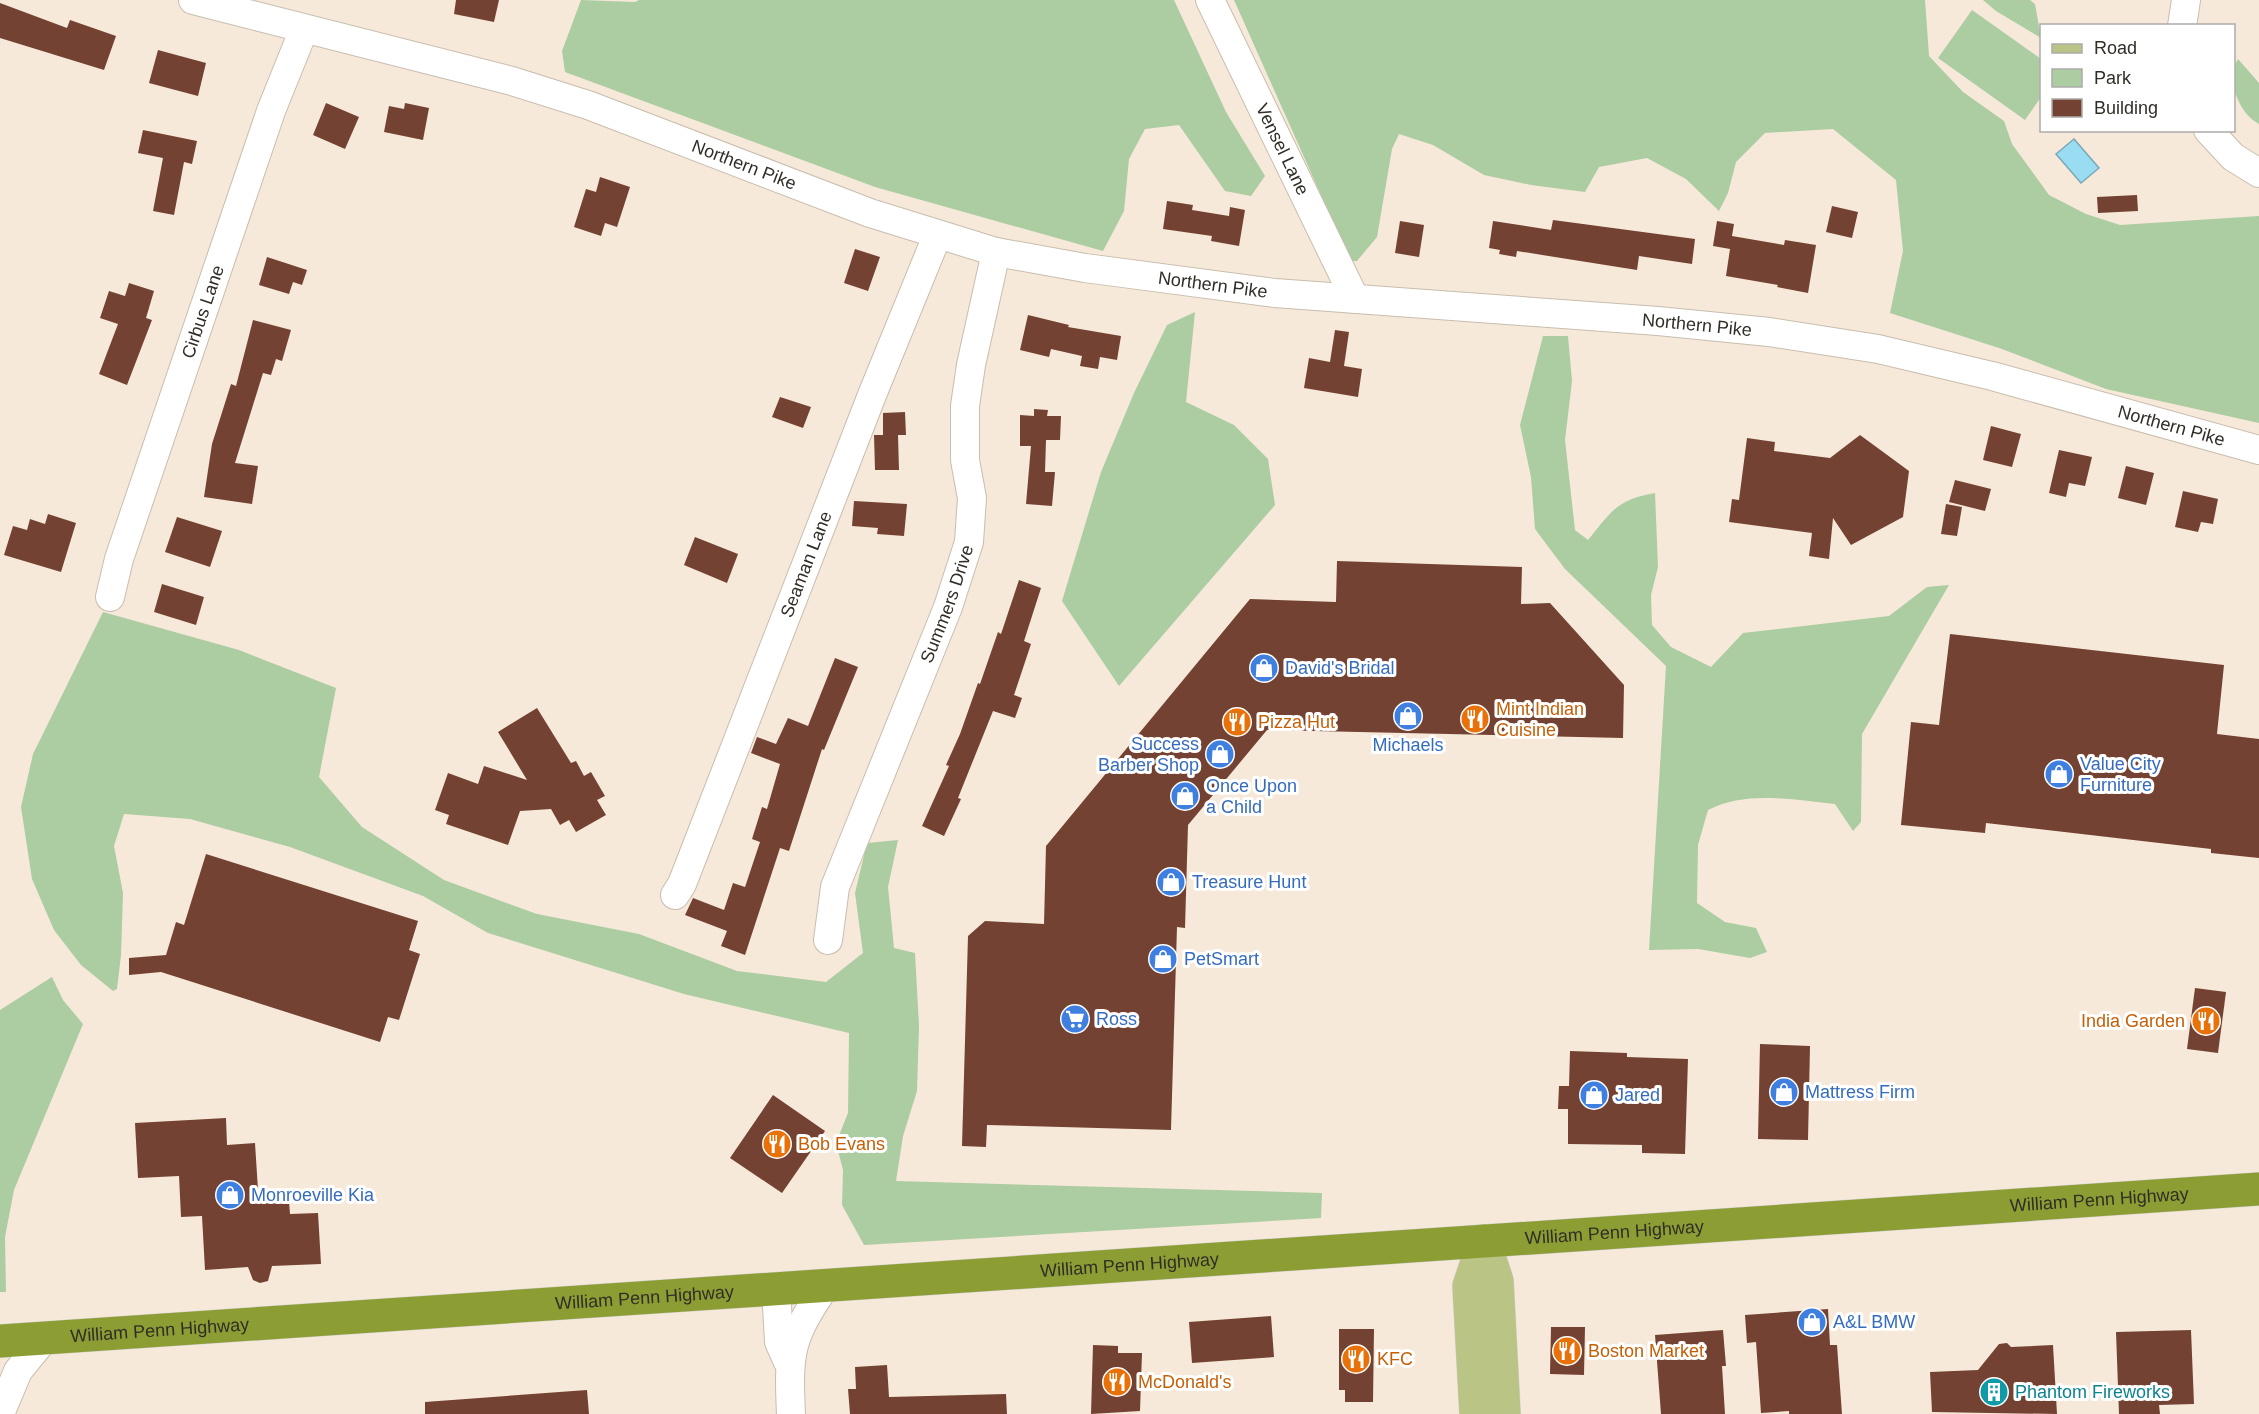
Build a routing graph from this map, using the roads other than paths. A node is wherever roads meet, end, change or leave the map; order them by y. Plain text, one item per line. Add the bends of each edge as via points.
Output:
1 (194, 0) edge
2 (1210, 0) edge
3 (2186, 0) edge
4 (2182, 24) edge
5 (304, 29) junction
6 (2210, 132) edge
7 (2259, 173) edge
8 (937, 236) junction
9 (996, 252) junction
10 (1355, 299) junction
11 (2259, 450) edge
12 (110, 597) dead end
13 (675, 895) dead end
14 (828, 940) dead end
15 (2259, 1189) edge
16 (1484, 1241) junction
17 (826, 1285) junction
18 (776, 1288) junction
19 (45, 1338) junction
20 (0, 1341) edge
21 (788, 1364) junction
22 (0, 1414) edge
23 (791, 1414) edge
24 (1476, 1414) edge
25 (1504, 1414) edge

1 - 5 street, Northern Pike
2 - 10 street, Vensel Lane
3 - 4 street
5 - 8 street, Northern Pike via 512,81 588,105
5 - 12 street, Cirbus Lane via 264,133 119,559
6 - 7 street via 2233,157
8 - 9 street, Northern Pike
8 - 13 street, Seaman Lane
9 - 10 street, Northern Pike via 1085,268
9 - 14 street, Summers Drive via 965,406 965,451 972,498 969,542 948,607 835,887
10 - 11 street, Northern Pike via 1658,321 1769,332 1878,349 1992,376
15 - 16 highway, William Penn Highway
16 - 17 highway, William Penn Highway
16 - 24 main road via 1470,1286
16 - 25 main road via 1497,1281
17 - 18 highway, William Penn Highway
17 - 21 street via 802,1321
18 - 19 highway, William Penn Highway
18 - 21 street via 779,1342
19 - 20 highway, William Penn Highway
19 - 22 street via 18,1371
21 - 23 street

